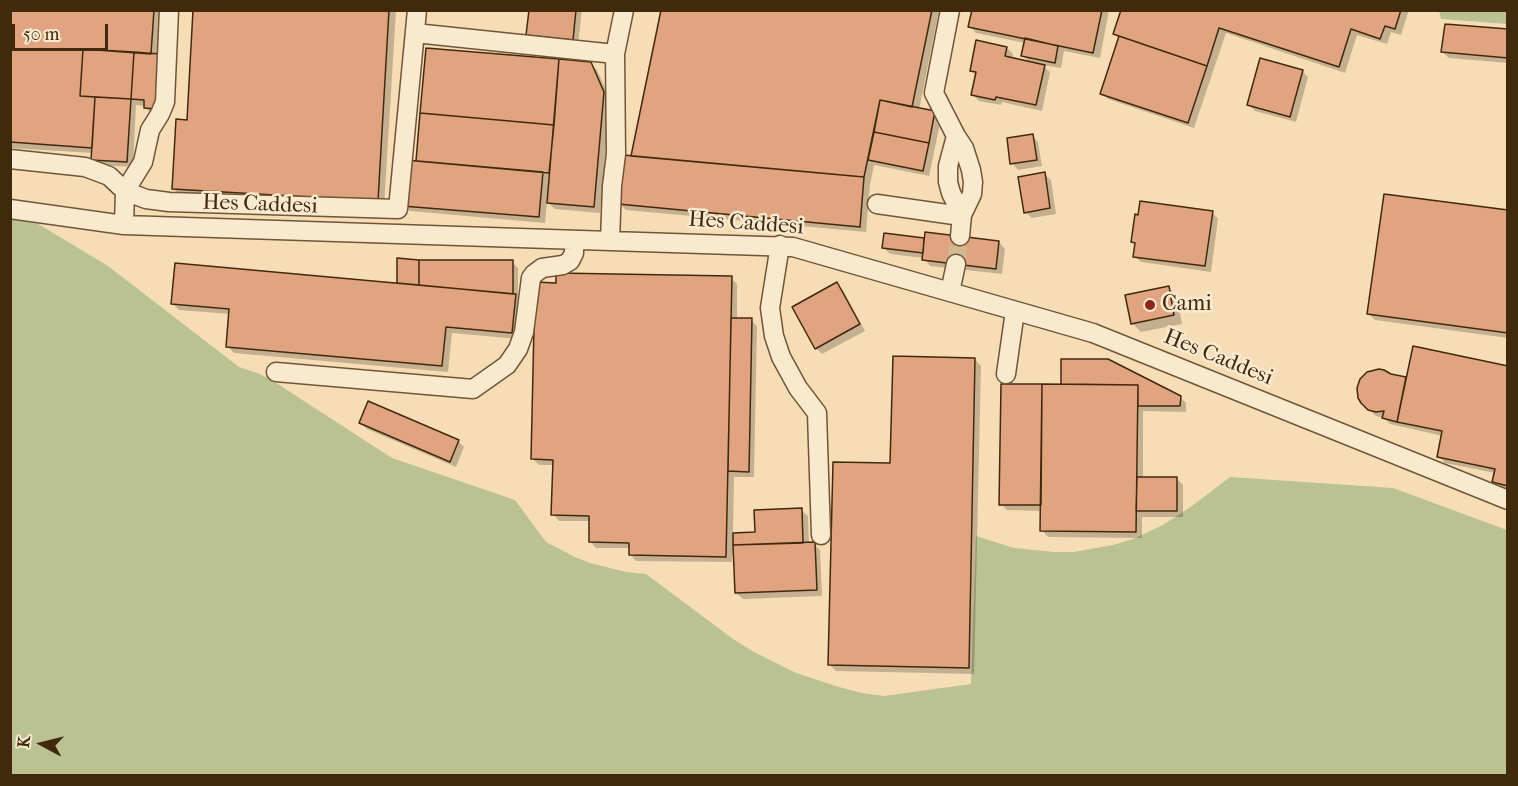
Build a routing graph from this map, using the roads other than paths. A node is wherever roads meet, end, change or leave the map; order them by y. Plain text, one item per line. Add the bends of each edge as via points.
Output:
1 (169, 10) edge
2 (417, 10) edge
3 (624, 10) edge
4 (950, 10) edge
5 (415, 33) junction
6 (615, 54) junction
7 (956, 136) junction
8 (10, 159) edge
9 (125, 191) junction
10 (877, 204) dead end
11 (10, 209) edge
12 (962, 215) junction
13 (124, 225) junction
14 (960, 236) tunnel mouth
15 (574, 240) junction
16 (610, 241) junction
17 (780, 245) junction
18 (956, 264) tunnel mouth
19 (950, 292) junction
20 (1015, 311) junction
21 (276, 372) dead end
22 (1006, 374) dead end
23 (1508, 500) edge
24 (821, 535) dead end

1 - 9 street via 165,102 150,130 143,162
2 - 5 street
3 - 6 street
4 - 7 street via 934,93
5 - 6 street
5 - 9 street via 398,209 169,202
6 - 16 street via 616,154
7 - 12 street via 948,182
7 - 12 street via 964,148 973,182
8 - 9 street via 85,166 109,176
9 - 13 street
10 - 12 street
11 - 13 street, Hes Caddesi
12 - 14 street
13 - 15 street, Hes Caddesi
15 - 16 street, Hes Caddesi
15 - 21 street via 570,261 542,268 531,278 518,349 507,365 473,390
16 - 17 street, Hes Caddesi
17 - 19 street, Hes Caddesi
17 - 24 street via 770,308 781,357 817,413
18 - 19 street
19 - 20 street, Hes Caddesi
20 - 22 street
20 - 23 street, Hes Caddesi via 1093,333

